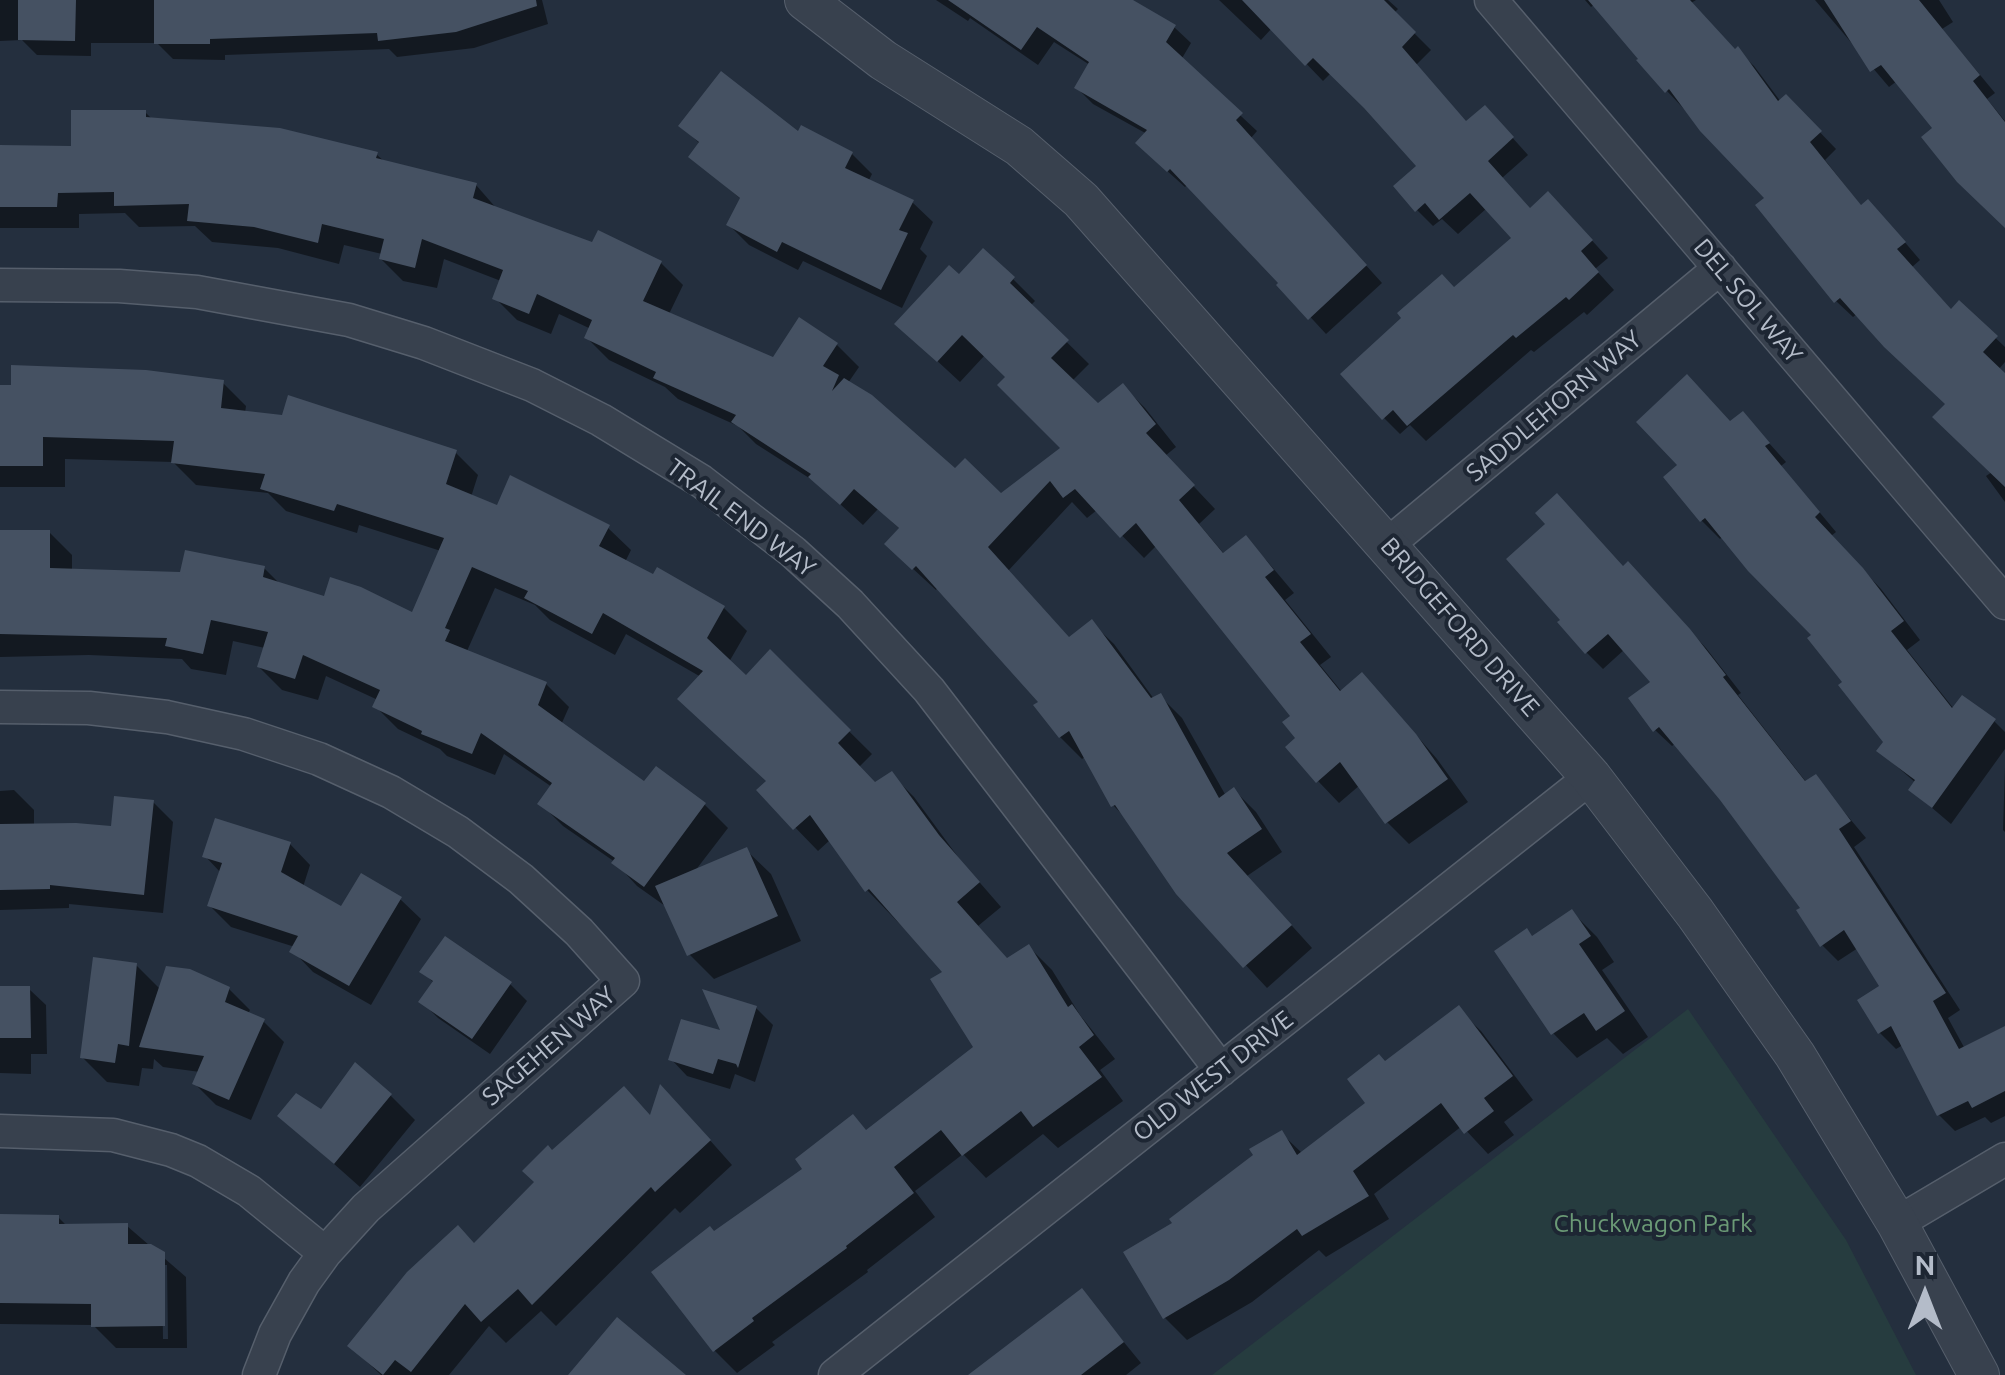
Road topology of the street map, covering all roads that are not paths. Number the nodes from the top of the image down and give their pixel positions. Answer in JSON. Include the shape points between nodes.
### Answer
{"nodes":[{"id":1,"x":805,"y":0,"type":"edge"},
{"id":2,"x":1490,"y":0,"type":"edge"},
{"id":3,"x":1720,"y":268,"type":"junction"},
{"id":4,"x":0,"y":285,"type":"edge"},
{"id":5,"x":1388,"y":544,"type":"junction"},
{"id":6,"x":2005,"y":603,"type":"edge"},
{"id":7,"x":0,"y":708,"type":"edge"},
{"id":8,"x":1591,"y":777,"type":"junction"},
{"id":9,"x":1221,"y":1070,"type":"junction"},
{"id":10,"x":0,"y":1131,"type":"edge"},
{"id":11,"x":2005,"y":1159,"type":"edge"},
{"id":12,"x":1898,"y":1223,"type":"junction"},
{"id":13,"x":325,"y":1253,"type":"junction"},
{"id":14,"x":259,"y":1375,"type":"edge"},
{"id":15,"x":836,"y":1375,"type":"edge"},
{"id":16,"x":1979,"y":1375,"type":"edge"}],
"edges":[{"from":1,"to":5,"type":"street","name":"BRIDGEFORD DRIVE","via":[[883,60],[1019,146],[1081,200]]},
{"from":2,"to":3,"type":"street","name":"DEL SOL WAY"},
{"from":3,"to":5,"type":"street","name":"SADDLEHORN WAY"},
{"from":3,"to":6,"type":"street","name":"DEL SOL WAY"},
{"from":4,"to":9,"type":"street","name":"TRAIL END WAY","via":[[197,292],[349,320],[532,385],[701,481],[808,565],[929,690]]},
{"from":5,"to":8,"type":"street","name":"BRIDGEFORD DRIVE"},
{"from":7,"to":13,"type":"street","name":"SAGEHEN WAY","via":[[168,717],[319,760],[458,832],[522,879],[623,981],[366,1208]]},
{"from":8,"to":9,"type":"street","name":"OLD WEST DRIVE"},
{"from":8,"to":12,"type":"street","name":"BRIDGEFORD DRIVE","via":[[1795,1055]]},
{"from":9,"to":15,"type":"street","name":"OLD WEST DRIVE"},
{"from":10,"to":13,"type":"street","via":[[113,1135],[171,1150],[249,1191]]},
{"from":11,"to":12,"type":"street"},
{"from":12,"to":16,"type":"street","name":"BRIDGEFORD DRIVE"},
{"from":13,"to":14,"type":"street","name":"SAGEHEN WAY","via":[[275,1334]]}]}
